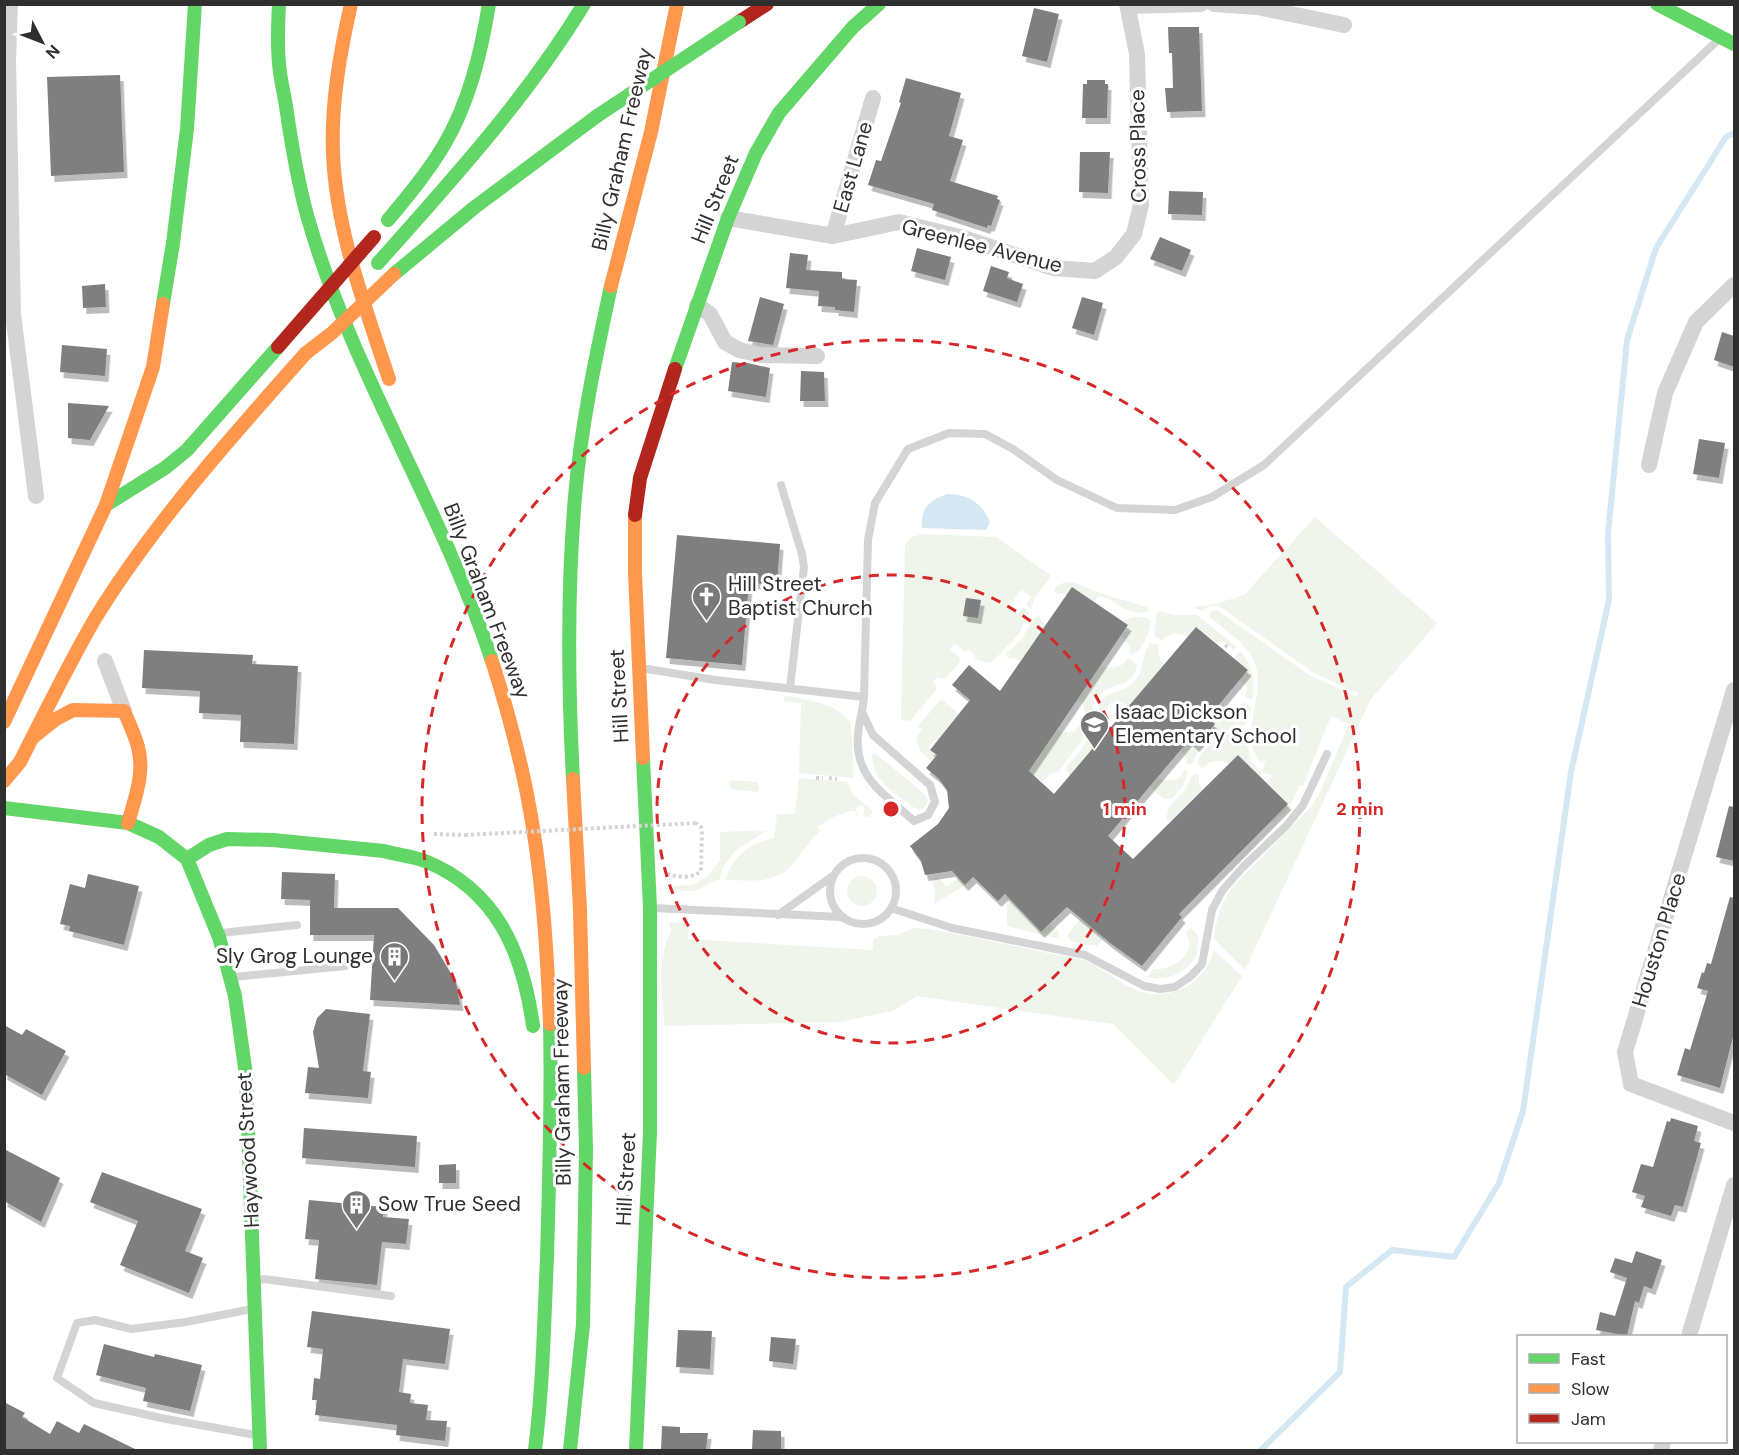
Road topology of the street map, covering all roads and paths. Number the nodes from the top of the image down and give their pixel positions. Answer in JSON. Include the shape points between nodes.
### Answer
{"nodes":[{"id":1,"x":10,"y":4,"type":"edge"},
{"id":2,"x":195,"y":4,"type":"edge"},
{"id":3,"x":279,"y":4,"type":"edge"},
{"id":4,"x":351,"y":4,"type":"edge"},
{"id":5,"x":489,"y":4,"type":"edge"},
{"id":6,"x":584,"y":4,"type":"edge"},
{"id":7,"x":677,"y":4,"type":"edge"},
{"id":8,"x":767,"y":4,"type":"edge"},
{"id":9,"x":879,"y":4,"type":"edge"},
{"id":10,"x":1201,"y":4,"type":"edge"},
{"id":11,"x":1214,"y":4,"type":"edge"},
{"id":12,"x":1657,"y":4,"type":"edge"},
{"id":13,"x":1128,"y":5,"type":"edge"},
{"id":14,"x":1344,"y":25,"type":"dead end"},
{"id":15,"x":1720,"y":38,"type":"junction"},
{"id":16,"x":1734,"y":44,"type":"edge"},
{"id":17,"x":685,"y":45,"type":"dead end"},
{"id":18,"x":873,"y":98,"type":"dead end"},
{"id":19,"x":651,"y":132,"type":"junction"},
{"id":20,"x":728,"y":218,"type":"junction"},
{"id":21,"x":833,"y":236,"type":"junction"},
{"id":22,"x":1095,"y":271,"type":"joint"},
{"id":23,"x":1734,"y":285,"type":"edge"},
{"id":24,"x":697,"y":305,"type":"junction"},
{"id":25,"x":9,"y":314,"type":"edge"},
{"id":26,"x":306,"y":353,"type":"junction"},
{"id":27,"x":818,"y":356,"type":"dead end"},
{"id":28,"x":394,"y":393,"type":"dead end"},
{"id":29,"x":1649,"y":465,"type":"dead end"},
{"id":30,"x":428,"y":472,"type":"dead end"},
{"id":31,"x":782,"y":485,"type":"dead end"},
{"id":32,"x":36,"y":496,"type":"dead end"},
{"id":33,"x":106,"y":505,"type":"junction"},
{"id":34,"x":429,"y":507,"type":"junction"},
{"id":35,"x":105,"y":662,"type":"dead end"},
{"id":36,"x":639,"y":667,"type":"junction"},
{"id":37,"x":790,"y":688,"type":"junction"},
{"id":38,"x":1734,"y":690,"type":"edge"},
{"id":39,"x":864,"y":697,"type":"junction"},
{"id":40,"x":124,"y":711,"type":"junction"},
{"id":41,"x":863,"y":714,"type":"junction"},
{"id":42,"x":4,"y":722,"type":"edge"},
{"id":43,"x":32,"y":738,"type":"junction"},
{"id":44,"x":1327,"y":754,"type":"dead end"},
{"id":45,"x":816,"y":778,"type":"dead end"},
{"id":46,"x":837,"y":779,"type":"dead end"},
{"id":47,"x":4,"y":781,"type":"edge"},
{"id":48,"x":4,"y":808,"type":"edge"},
{"id":49,"x":128,"y":824,"type":"junction"},
{"id":50,"x":434,"y":834,"type":"dead end"},
{"id":51,"x":187,"y":860,"type":"junction"},
{"id":52,"x":661,"y":872,"type":"dead end"},
{"id":53,"x":834,"y":875,"type":"junction"},
{"id":54,"x":650,"y":908,"type":"junction"},
{"id":55,"x":891,"y":908,"type":"junction"},
{"id":56,"x":778,"y":915,"type":"junction"},
{"id":57,"x":841,"y":916,"type":"junction"},
{"id":58,"x":297,"y":925,"type":"dead end"},
{"id":59,"x":218,"y":933,"type":"junction"},
{"id":60,"x":346,"y":966,"type":"dead end"},
{"id":61,"x":230,"y":978,"type":"junction"},
{"id":62,"x":534,"y":1036,"type":"dead end"},
{"id":63,"x":537,"y":1068,"type":"dead end"},
{"id":64,"x":1734,"y":1123,"type":"edge"},
{"id":65,"x":549,"y":1149,"type":"junction"},
{"id":66,"x":586,"y":1150,"type":"junction"},
{"id":67,"x":1734,"y":1185,"type":"edge"},
{"id":68,"x":597,"y":1248,"type":"dead end"},
{"id":69,"x":254,"y":1281,"type":"junction"},
{"id":70,"x":390,"y":1296,"type":"dead end"},
{"id":71,"x":597,"y":1304,"type":"dead end"},
{"id":72,"x":255,"y":1308,"type":"junction"},
{"id":73,"x":1689,"y":1335,"type":"edge"},
{"id":74,"x":593,"y":1359,"type":"dead end"},
{"id":75,"x":259,"y":1436,"type":"junction"},
{"id":76,"x":260,"y":1450,"type":"edge"},
{"id":77,"x":536,"y":1450,"type":"edge"},
{"id":78,"x":570,"y":1450,"type":"edge"},
{"id":79,"x":636,"y":1450,"type":"edge"}],
"edges":[{"from":1,"to":25,"type":"street"},
{"from":2,"to":33,"type":"main road","via":[[187,129],[153,367]]},
{"from":3,"to":34,"type":"main road","name":"Billy Graham Freeway","via":[[278,55],[296,171],[308,218],[364,368]]},
{"from":4,"to":28,"type":"main road","via":[[340,51],[333,155],[341,214],[355,271]]},
{"from":5,"to":33,"type":"main road","bridge":true,"via":[[472,81],[458,118],[412,192],[187,450]]},
{"from":6,"to":26,"type":"main road","via":[[529,86],[319,332]]},
{"from":7,"to":19,"type":"main road","name":"Billy Graham Freeway"},
{"from":8,"to":26,"type":"main road","bridge":true,"via":[[597,116],[475,207]]},
{"from":9,"to":20,"type":"main road","name":"Hill Street","via":[[779,113],[756,153]]},
{"from":10,"to":13,"type":"street"},
{"from":11,"to":14,"type":"street","via":[[1257,7]]},
{"from":12,"to":15,"type":"main road"},
{"from":13,"to":22,"type":"street","name":"Cross Place","via":[[1137,54],[1141,205],[1134,234],[1116,257]]},
{"from":15,"to":16,"type":"main road"},
{"from":15,"to":39,"type":"lane","via":[[1264,465],[1212,497],[1174,510],[1117,508],[1057,480],[985,434],[949,433],[908,449],[875,503],[870,531]]},
{"from":17,"to":19,"type":"main road","via":[[670,102]]},
{"from":18,"to":21,"type":"street","name":"East Lane"},
{"from":19,"to":66,"type":"main road","name":"Billy Graham Freeway","via":[[611,285],[588,394],[575,497],[570,715]]},
{"from":20,"to":21,"type":"street","name":"Greenlee Avenue"},
{"from":20,"to":24,"type":"main road","name":"Hill Street"},
{"from":21,"to":22,"type":"street","name":"Greenlee Avenue","via":[[899,222],[964,238],[1053,268]]},
{"from":23,"to":29,"type":"street","via":[[1696,322],[1665,393]]},
{"from":24,"to":27,"type":"street","via":[[710,314],[725,342],[739,350],[761,355]]},
{"from":24,"to":36,"type":"main road","name":"Hill Street","via":[[640,478],[635,515]]},
{"from":25,"to":32,"type":"street"},
{"from":26,"to":43,"type":"main road","via":[[217,453],[137,557],[97,616]]},
{"from":30,"to":34,"type":"main road","via":[[432,482]]},
{"from":31,"to":37,"type":"lane","via":[[804,567]]},
{"from":33,"to":42,"type":"main road"},
{"from":34,"to":65,"type":"main road","name":"Billy Graham Freeway","via":[[484,640],[508,712],[530,809],[548,961]]},
{"from":35,"to":40,"type":"street"},
{"from":36,"to":37,"type":"lane"},
{"from":36,"to":54,"type":"main road","name":"Hill Street"},
{"from":37,"to":39,"type":"lane"},
{"from":38,"to":64,"type":"street","name":"Houston Place","via":[[1625,1052],[1631,1084]]},
{"from":39,"to":41,"type":"lane"},
{"from":40,"to":43,"type":"main road","via":[[73,710]]},
{"from":40,"to":49,"type":"main road","via":[[141,762]]},
{"from":41,"to":41,"type":"lane","via":[[858,758],[866,778],[914,821],[928,815],[935,802],[930,784],[873,735]]},
{"from":43,"to":47,"type":"main road","via":[[20,762]]},
{"from":44,"to":55,"type":"lane","via":[[1303,805],[1222,891],[1212,910],[1202,964],[1175,987],[1144,986],[1085,956],[952,928]]},
{"from":45,"to":46,"type":"path"},
{"from":48,"to":49,"type":"main road"},
{"from":49,"to":51,"type":"main road","via":[[162,839]]},
{"from":50,"to":52,"type":"path","bridge":true,"via":[[696,823],[702,833],[701,872],[684,877]]},
{"from":51,"to":59,"type":"main road","name":"Haywood Street"},
{"from":51,"to":62,"type":"main road","via":[[209,845],[227,839],[273,840],[384,851],[447,872],[464,881],[501,922],[523,970]]},
{"from":53,"to":55,"type":"lane","via":[[841,866],[860,858],[880,862],[896,887]]},
{"from":53,"to":56,"type":"lane"},
{"from":53,"to":57,"type":"lane","via":[[830,897]]},
{"from":54,"to":56,"type":"lane"},
{"from":54,"to":79,"type":"main road","name":"Hill Street","via":[[650,1132]]},
{"from":55,"to":57,"type":"lane","via":[[874,923],[851,922]]},
{"from":56,"to":57,"type":"lane"},
{"from":58,"to":59,"type":"lane"},
{"from":59,"to":61,"type":"main road","name":"Haywood Street"},
{"from":60,"to":61,"type":"lane"},
{"from":61,"to":69,"type":"main road","name":"Haywood Street","via":[[246,1075]]},
{"from":63,"to":65,"type":"main road"},
{"from":65,"to":77,"type":"main road","name":"Billy Graham Freeway","via":[[542,1392]]},
{"from":66,"to":68,"type":"main road"},
{"from":66,"to":78,"type":"main road","name":"Billy Graham Freeway","via":[[583,1325]]},
{"from":67,"to":73,"type":"street"},
{"from":69,"to":70,"type":"lane","via":[[264,1279]]},
{"from":69,"to":72,"type":"main road","name":"Haywood Street"},
{"from":71,"to":74,"type":"main road"},
{"from":72,"to":75,"type":"main road","name":"Haywood Street"},
{"from":72,"to":75,"type":"lane","via":[[155,1327],[131,1329],[95,1320],[77,1323],[57,1378],[94,1403]]},
{"from":75,"to":76,"type":"main road","name":"Haywood Street"}]}
